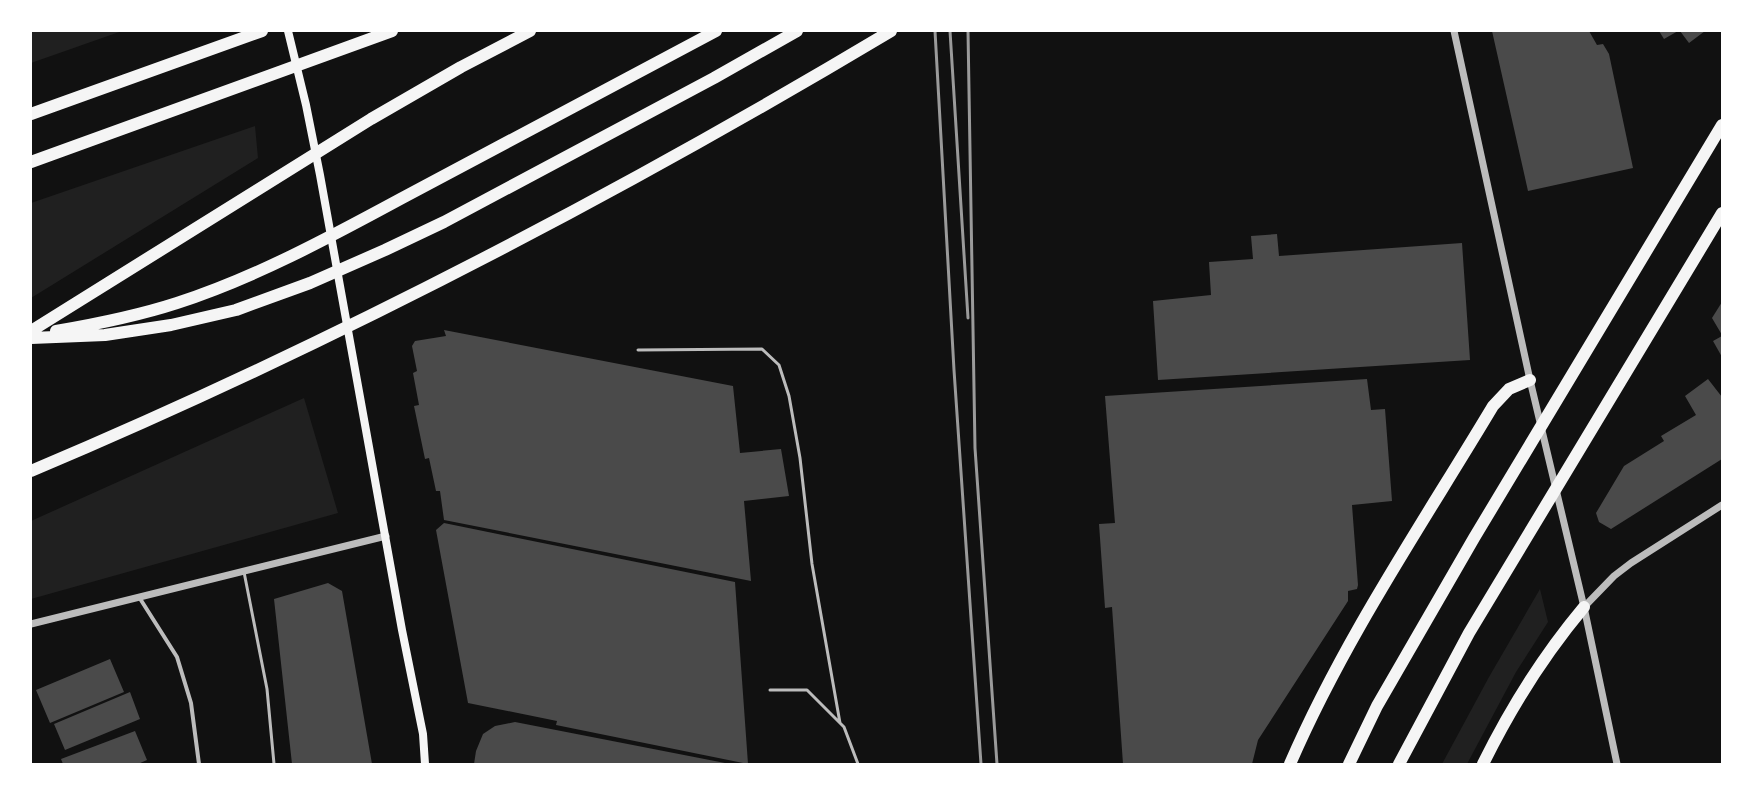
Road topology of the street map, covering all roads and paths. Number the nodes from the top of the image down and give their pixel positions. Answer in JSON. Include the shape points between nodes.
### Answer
{"nodes":[{"id":1,"x":262,"y":31,"type":"edge"},
{"id":2,"x":288,"y":31,"type":"edge"},
{"id":3,"x":392,"y":31,"type":"edge"},
{"id":4,"x":530,"y":31,"type":"edge"},
{"id":5,"x":716,"y":31,"type":"edge"},
{"id":6,"x":796,"y":31,"type":"edge"},
{"id":7,"x":891,"y":31,"type":"edge"},
{"id":8,"x":1454,"y":31,"type":"edge"},
{"id":9,"x":31,"y":114,"type":"edge"},
{"id":10,"x":1722,"y":126,"type":"edge"},
{"id":11,"x":31,"y":162,"type":"edge"},
{"id":12,"x":1722,"y":213,"type":"edge"},
{"id":13,"x":31,"y":331,"type":"edge"},
{"id":14,"x":31,"y":334,"type":"edge"},
{"id":15,"x":31,"y":338,"type":"edge"},
{"id":16,"x":638,"y":350,"type":"dead end"},
{"id":17,"x":1530,"y":380,"type":"junction"},
{"id":18,"x":31,"y":471,"type":"edge"},
{"id":19,"x":1722,"y":505,"type":"edge"},
{"id":20,"x":386,"y":536,"type":"junction"},
{"id":21,"x":244,"y":570,"type":"junction"},
{"id":22,"x":138,"y":597,"type":"junction"},
{"id":23,"x":1584,"y":607,"type":"junction"},
{"id":24,"x":31,"y":624,"type":"edge"},
{"id":25,"x":770,"y":690,"type":"dead end"},
{"id":26,"x":840,"y":722,"type":"junction"},
{"id":27,"x":199,"y":764,"type":"edge"},
{"id":28,"x":274,"y":764,"type":"edge"},
{"id":29,"x":424,"y":764,"type":"edge"},
{"id":30,"x":858,"y":764,"type":"edge"},
{"id":31,"x":1290,"y":764,"type":"edge"},
{"id":32,"x":1349,"y":764,"type":"edge"},
{"id":33,"x":1399,"y":764,"type":"edge"},
{"id":34,"x":1483,"y":764,"type":"edge"},
{"id":35,"x":1617,"y":764,"type":"edge"}],
"edges":[{"from":1,"to":9,"type":"highway"},
{"from":2,"to":20,"type":"main road","via":[[306,105]]},
{"from":3,"to":11,"type":"highway"},
{"from":4,"to":13,"type":"highway","via":[[390,108]]},
{"from":5,"to":14,"type":"highway","via":[[316,243],[231,282],[151,311],[93,325]]},
{"from":6,"to":15,"type":"highway","via":[[714,78],[415,236],[310,283],[236,310],[171,325],[118,333]]},
{"from":7,"to":18,"type":"highway","via":[[668,159],[425,288],[275,362]]},
{"from":8,"to":17,"type":"street"},
{"from":10,"to":32,"type":"highway","via":[[1500,495],[1377,706]]},
{"from":12,"to":33,"type":"highway","via":[[1509,568],[1444,679]]},
{"from":16,"to":26,"type":"lane","via":[[762,349],[779,365],[789,396],[799,450],[812,564]]},
{"from":17,"to":23,"type":"street"},
{"from":17,"to":31,"type":"highway","via":[[1509,389],[1493,406],[1358,629],[1312,715]]},
{"from":19,"to":23,"type":"street","via":[[1631,563],[1614,576]]},
{"from":20,"to":21,"type":"street"},
{"from":20,"to":29,"type":"main road","via":[[423,734]]},
{"from":21,"to":22,"type":"street"},
{"from":21,"to":28,"type":"lane","via":[[267,690]]},
{"from":22,"to":24,"type":"street"},
{"from":22,"to":27,"type":"street","via":[[177,657],[191,703]]},
{"from":23,"to":34,"type":"highway","via":[[1531,676]]},
{"from":23,"to":35,"type":"street"},
{"from":25,"to":26,"type":"lane","via":[[807,690]]},
{"from":26,"to":30,"type":"lane","via":[[844,726]]}]}
